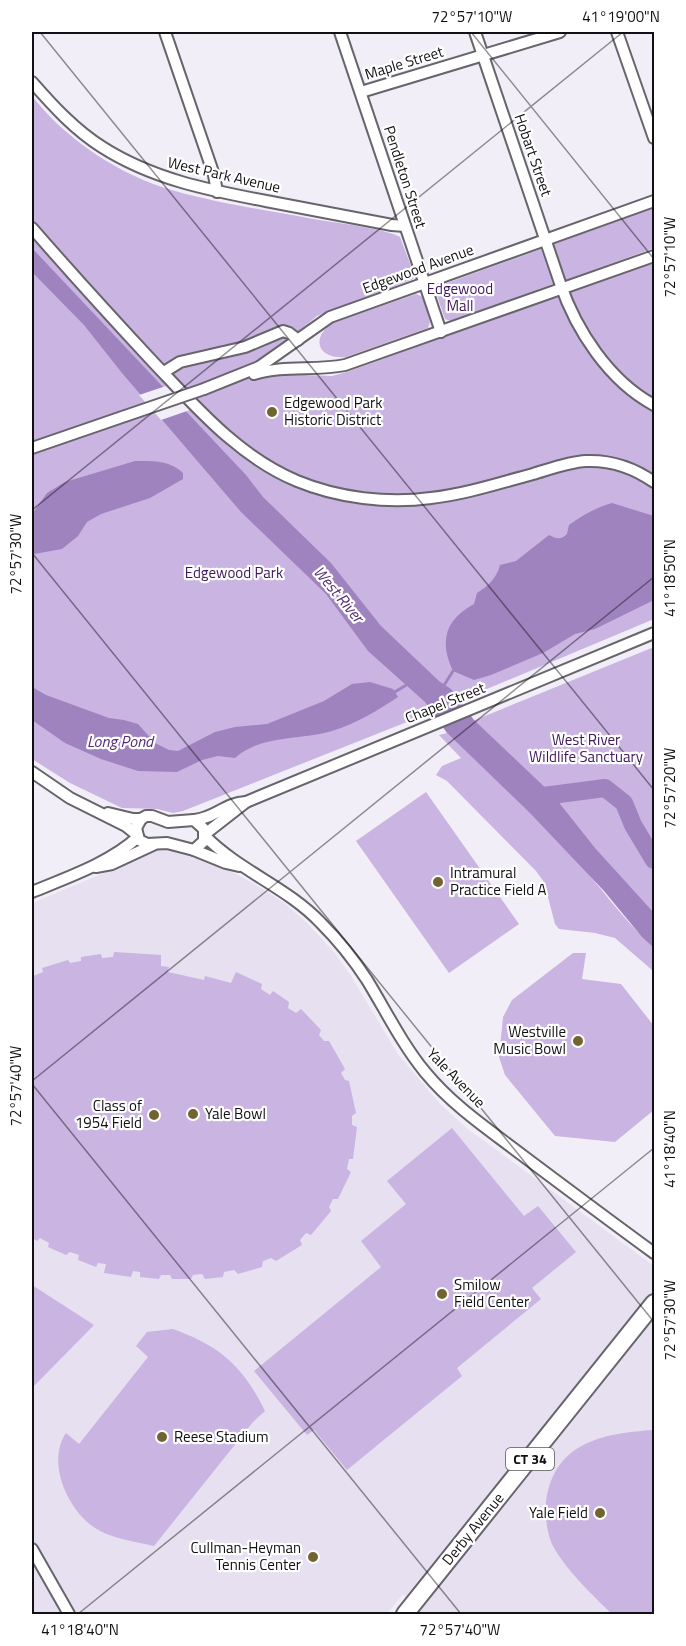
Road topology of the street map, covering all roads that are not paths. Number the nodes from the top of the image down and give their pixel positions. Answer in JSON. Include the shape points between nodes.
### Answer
{"nodes":[{"id":1,"x":165,"y":32,"type":"edge"},
{"id":2,"x":340,"y":32,"type":"edge"},
{"id":3,"x":475,"y":32,"type":"edge"},
{"id":4,"x":560,"y":32,"type":"edge"},
{"id":5,"x":617,"y":32,"type":"edge"},
{"id":6,"x":483,"y":55,"type":"junction"},
{"id":7,"x":32,"y":82,"type":"edge"},
{"id":8,"x":361,"y":92,"type":"junction"},
{"id":9,"x":654,"y":138,"type":"edge"},
{"id":10,"x":217,"y":192,"type":"junction"},
{"id":11,"x":654,"y":201,"type":"edge"},
{"id":12,"x":405,"y":226,"type":"junction"},
{"id":13,"x":32,"y":228,"type":"edge"},
{"id":14,"x":545,"y":240,"type":"junction"},
{"id":15,"x":654,"y":256,"type":"edge"},
{"id":16,"x":424,"y":283,"type":"junction"},
{"id":17,"x":561,"y":289,"type":"junction"},
{"id":18,"x":441,"y":332,"type":"junction"},
{"id":19,"x":298,"y":340,"type":"junction"},
{"id":20,"x":164,"y":372,"type":"junction"},
{"id":21,"x":204,"y":389,"type":"junction"},
{"id":22,"x":654,"y":405,"type":"edge"},
{"id":23,"x":32,"y":448,"type":"edge"},
{"id":24,"x":654,"y":482,"type":"edge"},
{"id":25,"x":654,"y":633,"type":"edge"},
{"id":26,"x":32,"y":772,"type":"edge"},
{"id":27,"x":246,"y":802,"type":"junction"},
{"id":28,"x":90,"y":808,"type":"junction"},
{"id":29,"x":141,"y":819,"type":"junction"},
{"id":30,"x":194,"y":820,"type":"junction"},
{"id":31,"x":205,"y":835,"type":"junction"},
{"id":32,"x":137,"y":836,"type":"junction"},
{"id":33,"x":153,"y":845,"type":"junction"},
{"id":34,"x":195,"y":850,"type":"junction"},
{"id":35,"x":245,"y":868,"type":"junction"},
{"id":36,"x":84,"y":870,"type":"junction"},
{"id":37,"x":32,"y":892,"type":"edge"},
{"id":38,"x":654,"y":1253,"type":"edge"},
{"id":39,"x":654,"y":1304,"type":"edge"},
{"id":40,"x":32,"y":1549,"type":"edge"},
{"id":41,"x":69,"y":1614,"type":"edge"},
{"id":42,"x":405,"y":1614,"type":"edge"}],
"edges":[{"from":1,"to":10,"type":"street"},
{"from":2,"to":8,"type":"street","name":"Pendleton Street"},
{"from":3,"to":6,"type":"street","name":"Hobart Street"},
{"from":4,"to":6,"type":"street","name":"Maple Street"},
{"from":5,"to":9,"type":"street"},
{"from":6,"to":8,"type":"street","name":"Maple Street"},
{"from":6,"to":14,"type":"street","name":"Hobart Street"},
{"from":7,"to":10,"type":"street","name":"West Park Avenue","via":[[76,129],[108,151],[167,179]]},
{"from":8,"to":12,"type":"street","name":"Pendleton Street"},
{"from":10,"to":12,"type":"street","name":"West Park Avenue"},
{"from":11,"to":14,"type":"street","name":"Edgewood Avenue"},
{"from":12,"to":16,"type":"street","name":"Pendleton Street"},
{"from":13,"to":20,"type":"street"},
{"from":14,"to":16,"type":"street","name":"Edgewood Avenue"},
{"from":14,"to":17,"type":"street","name":"Hobart Street"},
{"from":15,"to":17,"type":"street","name":"Edgewood Avenue"},
{"from":16,"to":18,"type":"street","name":"Pendleton Street"},
{"from":16,"to":19,"type":"street","name":"Edgewood Avenue","via":[[330,317]]},
{"from":17,"to":18,"type":"street","name":"Edgewood Avenue"},
{"from":17,"to":22,"type":"street","name":"Hobart Street","via":[[596,352],[621,380]]},
{"from":18,"to":21,"type":"street","name":"Edgewood Avenue","via":[[345,365],[271,370]]},
{"from":19,"to":20,"type":"street","via":[[283,331],[245,347],[180,362]]},
{"from":19,"to":21,"type":"street","name":"Edgewood Avenue","via":[[259,368]]},
{"from":20,"to":24,"type":"street","via":[[213,424],[255,457],[297,481],[341,494],[404,500],[433,498],[584,461],[625,467]]},
{"from":21,"to":23,"type":"street","name":"Edgewood Avenue","bridge":true},
{"from":25,"to":27,"type":"street","name":"Chapel Street"},
{"from":26,"to":28,"type":"street"},
{"from":27,"to":30,"type":"street","name":"Chapel Street","via":[[233,802],[204,819]]},
{"from":27,"to":31,"type":"street","name":"Chapel Street"},
{"from":28,"to":29,"type":"street"},
{"from":28,"to":32,"type":"street"},
{"from":29,"to":30,"type":"street","via":[[152,816],[168,822]]},
{"from":29,"to":32,"type":"street"},
{"from":30,"to":31,"type":"street","name":"Yale Avenue","via":[[202,825]]},
{"from":31,"to":34,"type":"street","name":"Chapel Street"},
{"from":31,"to":35,"type":"street","name":"Yale Avenue"},
{"from":32,"to":33,"type":"street"},
{"from":32,"to":36,"type":"street"},
{"from":33,"to":34,"type":"street","name":"Yale Avenue","via":[[167,843]]},
{"from":33,"to":36,"type":"street","via":[[112,864]]},
{"from":34,"to":35,"type":"street","name":"Yale Avenue"},
{"from":35,"to":38,"type":"street","name":"Yale Avenue","via":[[306,908],[335,938],[367,980],[406,1046],[454,1103]]},
{"from":36,"to":37,"type":"street"},
{"from":39,"to":42,"type":"highway","name":"Derby Avenue","number":"CT 34"},
{"from":40,"to":41,"type":"street"}]}
